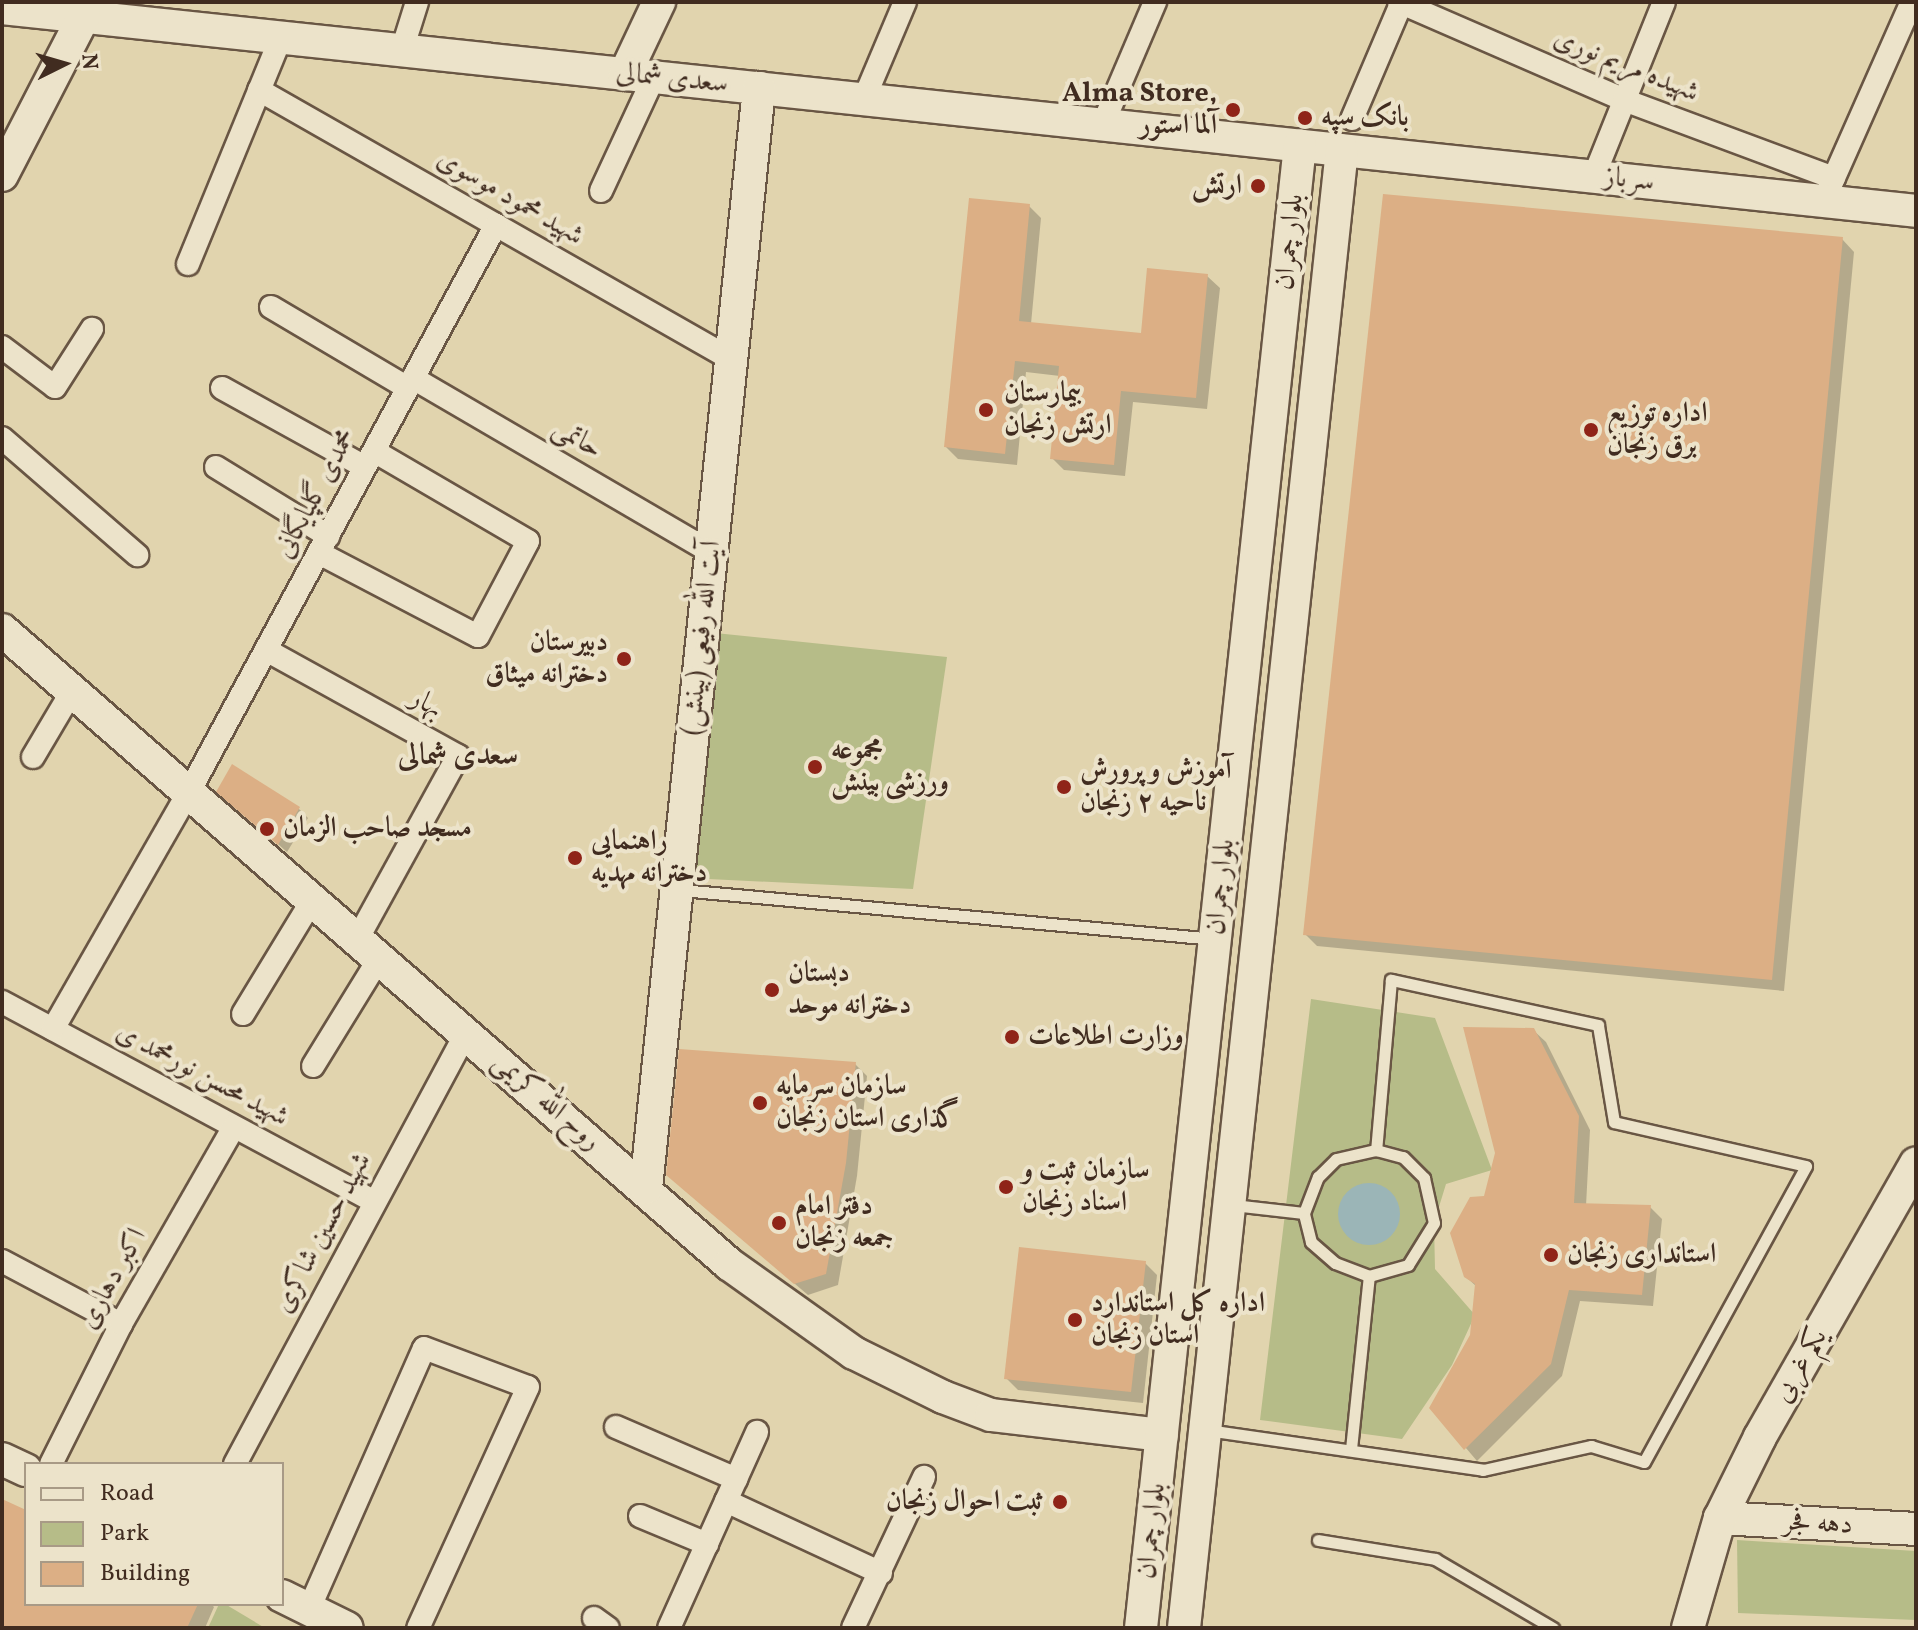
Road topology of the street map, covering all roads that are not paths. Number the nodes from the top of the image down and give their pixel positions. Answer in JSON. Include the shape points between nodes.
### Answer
{"nodes":[{"id":1,"x":417,"y":2,"type":"edge"},
{"id":2,"x":659,"y":2,"type":"edge"},
{"id":3,"x":905,"y":2,"type":"edge"},
{"id":4,"x":1155,"y":2,"type":"edge"},
{"id":5,"x":1401,"y":2,"type":"edge"},
{"id":6,"x":1664,"y":2,"type":"edge"},
{"id":7,"x":1912,"y":2,"type":"edge"},
{"id":8,"x":2,"y":8,"type":"edge"},
{"id":9,"x":91,"y":9,"type":"edge"},
{"id":10,"x":281,"y":37,"type":"junction"},
{"id":11,"x":402,"y":50,"type":"junction"},
{"id":12,"x":640,"y":75,"type":"junction"},
{"id":13,"x":759,"y":88,"type":"junction"},
{"id":14,"x":259,"y":90,"type":"junction"},
{"id":15,"x":864,"y":99,"type":"junction"},
{"id":16,"x":1624,"y":100,"type":"junction"},
{"id":17,"x":1352,"y":119,"type":"dead end"},
{"id":18,"x":1103,"y":124,"type":"junction"},
{"id":19,"x":1300,"y":145,"type":"junction"},
{"id":20,"x":1342,"y":150,"type":"junction"},
{"id":21,"x":2,"y":175,"type":"edge"},
{"id":22,"x":1594,"y":176,"type":"junction"},
{"id":23,"x":1829,"y":189,"type":"junction"},
{"id":24,"x":601,"y":191,"type":"dead end"},
{"id":25,"x":1916,"y":211,"type":"edge"},
{"id":26,"x":496,"y":225,"type":"junction"},
{"id":27,"x":1292,"y":226,"type":"junction"},
{"id":28,"x":1332,"y":240,"type":"junction"},
{"id":29,"x":188,"y":264,"type":"dead end"},
{"id":30,"x":271,"y":307,"type":"dead end"},
{"id":31,"x":92,"y":329,"type":"dead end"},
{"id":32,"x":2,"y":347,"type":"edge"},
{"id":33,"x":731,"y":359,"type":"junction"},
{"id":34,"x":411,"y":383,"type":"junction"},
{"id":35,"x":222,"y":388,"type":"dead end"},
{"id":36,"x":2,"y":438,"type":"edge"},
{"id":37,"x":369,"y":459,"type":"junction"},
{"id":38,"x":216,"y":467,"type":"dead end"},
{"id":39,"x":324,"y":544,"type":"junction"},
{"id":40,"x":711,"y":552,"type":"junction"},
{"id":41,"x":137,"y":555,"type":"dead end"},
{"id":42,"x":2,"y":630,"type":"edge"},
{"id":43,"x":266,"y":650,"type":"junction"},
{"id":44,"x":72,"y":691,"type":"junction"},
{"id":45,"x":33,"y":757,"type":"dead end"},
{"id":46,"x":189,"y":792,"type":"junction"},
{"id":47,"x":676,"y":890,"type":"junction"},
{"id":48,"x":313,"y":899,"type":"junction"},
{"id":49,"x":1215,"y":939,"type":"junction"},
{"id":50,"x":1257,"y":943,"type":"junction"},
{"id":51,"x":369,"y":948,"type":"junction"},
{"id":52,"x":2,"y":1002,"type":"edge"},
{"id":53,"x":243,"y":1014,"type":"dead end"},
{"id":54,"x":53,"y":1029,"type":"junction"},
{"id":55,"x":467,"y":1032,"type":"junction"},
{"id":56,"x":313,"y":1066,"type":"dead end"},
{"id":57,"x":234,"y":1127,"type":"junction"},
{"id":58,"x":1376,"y":1150,"type":"junction"},
{"id":59,"x":1916,"y":1163,"type":"edge"},
{"id":60,"x":646,"y":1188,"type":"junction"},
{"id":61,"x":373,"y":1201,"type":"junction"},
{"id":62,"x":1229,"y":1205,"type":"junction"},
{"id":63,"x":1304,"y":1213,"type":"junction"},
{"id":64,"x":2,"y":1261,"type":"edge"},
{"id":65,"x":1369,"y":1276,"type":"junction"},
{"id":66,"x":121,"y":1324,"type":"junction"},
{"id":67,"x":616,"y":1427,"type":"dead end"},
{"id":68,"x":1205,"y":1430,"type":"junction"},
{"id":69,"x":757,"y":1432,"type":"dead end"},
{"id":70,"x":1162,"y":1435,"type":"junction"},
{"id":71,"x":1351,"y":1449,"type":"junction"},
{"id":72,"x":2,"y":1459,"type":"edge"},
{"id":73,"x":52,"y":1462,"type":"edge"},
{"id":74,"x":236,"y":1462,"type":"edge"},
{"id":75,"x":24,"y":1469,"type":"edge"},
{"id":76,"x":924,"y":1477,"type":"dead end"},
{"id":77,"x":736,"y":1479,"type":"junction"},
{"id":78,"x":726,"y":1501,"type":"junction"},
{"id":79,"x":640,"y":1516,"type":"dead end"},
{"id":80,"x":1720,"y":1518,"type":"junction"},
{"id":81,"x":1916,"y":1529,"type":"edge"},
{"id":82,"x":1318,"y":1540,"type":"dead end"},
{"id":83,"x":707,"y":1544,"type":"junction"},
{"id":84,"x":881,"y":1573,"type":"junction"},
{"id":85,"x":296,"y":1603,"type":"edge"},
{"id":86,"x":347,"y":1628,"type":"edge"},
{"id":87,"x":418,"y":1628,"type":"edge"},
{"id":88,"x":669,"y":1628,"type":"edge"},
{"id":89,"x":853,"y":1628,"type":"edge"},
{"id":90,"x":1141,"y":1628,"type":"edge"},
{"id":91,"x":1184,"y":1628,"type":"edge"},
{"id":92,"x":1553,"y":1628,"type":"edge"},
{"id":93,"x":1688,"y":1628,"type":"edge"}],
"edges":[{"from":1,"to":11,"type":"street"},
{"from":2,"to":12,"type":"main road"},
{"from":3,"to":15,"type":"street"},
{"from":4,"to":18,"type":"street"},
{"from":5,"to":16,"type":"street","name":"شهیده مریم نوری"},
{"from":5,"to":17,"type":"street"},
{"from":6,"to":16,"type":"street"},
{"from":7,"to":23,"type":"street"},
{"from":8,"to":9,"type":"main road","name":"سعدی شمالی"},
{"from":9,"to":10,"type":"main road","name":"سعدی شمالی","via":[[167,25]]},
{"from":9,"to":21,"type":"main road"},
{"from":10,"to":11,"type":"main road","name":"سعدی شمالی"},
{"from":10,"to":14,"type":"street"},
{"from":11,"to":12,"type":"main road","name":"سعدی شمالی"},
{"from":12,"to":13,"type":"main road","name":"سعدی شمالی"},
{"from":12,"to":24,"type":"street"},
{"from":13,"to":15,"type":"main road","name":"سعدی شمالی"},
{"from":13,"to":33,"type":"main road","name":"آیت الله رفیعی (بینش)"},
{"from":14,"to":26,"type":"street","name":"شهید محمود موسوی"},
{"from":14,"to":29,"type":"street"},
{"from":15,"to":18,"type":"main road","name":"سعدی شمالی"},
{"from":16,"to":22,"type":"street"},
{"from":16,"to":23,"type":"street","name":"شهیده مریم نوری"},
{"from":18,"to":19,"type":"main road","name":"سعدی شمالی"},
{"from":19,"to":20,"type":"main road","name":"سعدی شمالی"},
{"from":19,"to":27,"type":"main road","name":"بلوار چمران"},
{"from":20,"to":22,"type":"main road","name":"سرباز"},
{"from":20,"to":28,"type":"main road","name":"بلوار چمران"},
{"from":22,"to":23,"type":"main road","name":"سرباز"},
{"from":23,"to":25,"type":"main road","name":"سرباز"},
{"from":26,"to":33,"type":"street","name":"شهید محمود موسوی"},
{"from":26,"to":34,"type":"street","name":"محمدی گلپایگانی"},
{"from":27,"to":28,"type":"main road","via":[[1308,218],[1317,220]]},
{"from":27,"to":49,"type":"main road","name":"بلوار چمران"},
{"from":28,"to":50,"type":"main road","name":"بلوار چمران"},
{"from":30,"to":34,"type":"street","name":"حاتمی"},
{"from":31,"to":32,"type":"street","via":[[55,387]]},
{"from":33,"to":40,"type":"main road","name":"آیت الله رفیعی (بینش)"},
{"from":34,"to":37,"type":"street","name":"محمدی گلپایگانی"},
{"from":34,"to":40,"type":"street","name":"حاتمی"},
{"from":35,"to":37,"type":"street"},
{"from":36,"to":41,"type":"street"},
{"from":37,"to":39,"type":"street","name":"محمدی گلپایگانی"},
{"from":37,"to":39,"type":"street","via":[[528,541],[478,636]]},
{"from":38,"to":39,"type":"street"},
{"from":39,"to":43,"type":"street","name":"محمدی گلپایگانی"},
{"from":40,"to":47,"type":"main road","name":"آیت الله رفیعی (بینش)"},
{"from":42,"to":44,"type":"main road","name":"روح الله کریمی"},
{"from":43,"to":46,"type":"street","name":"محمدی گلپایگانی"},
{"from":43,"to":51,"type":"street","name":"بهار","via":[[458,756]]},
{"from":44,"to":45,"type":"street"},
{"from":44,"to":46,"type":"main road","name":"روح الله کریمی"},
{"from":46,"to":48,"type":"main road","name":"روح الله کریمی"},
{"from":46,"to":54,"type":"street","name":"محمدی گلپایگانی"},
{"from":47,"to":49,"type":"lane"},
{"from":47,"to":60,"type":"main road","name":"آیت الله رفیعی (بینش)"},
{"from":48,"to":51,"type":"main road","name":"روح الله کریمی"},
{"from":48,"to":53,"type":"street"},
{"from":49,"to":50,"type":"main road"},
{"from":49,"to":70,"type":"main road","name":"بلوار چمران"},
{"from":50,"to":62,"type":"main road","name":"بلوار چمران"},
{"from":51,"to":55,"type":"main road","name":"روح الله کریمی"},
{"from":51,"to":56,"type":"street"},
{"from":52,"to":54,"type":"street","name":"شهید محسن نورمحمد ی"},
{"from":54,"to":57,"type":"street","name":"شهید محسن نورمحمد ی"},
{"from":55,"to":60,"type":"main road","name":"روح الله کریمی"},
{"from":55,"to":61,"type":"street","name":"شهید حسین شاکری"},
{"from":57,"to":61,"type":"street","name":"شهید محسن نورمحمد ی"},
{"from":57,"to":66,"type":"street","name":"اکبر دهاری"},
{"from":58,"to":63,"type":"lane","via":[[1336,1159],[1318,1177]]},
{"from":58,"to":65,"type":"lane","via":[[1403,1157],[1424,1178],[1434,1223],[1408,1265]]},
{"from":58,"to":71,"type":"lane","via":[[1391,980],[1598,1025],[1614,1122],[1806,1166],[1644,1462],[1591,1446],[1483,1470]]},
{"from":59,"to":80,"type":"main road","name":"یکم غربی","via":[[1760,1437]]},
{"from":60,"to":70,"type":"main road","name":"روح الله کریمی","via":[[729,1264],[788,1307],[854,1353],[943,1397],[991,1415]]},
{"from":61,"to":74,"type":"street","name":"شهید حسین شاکری"},
{"from":62,"to":63,"type":"lane"},
{"from":62,"to":68,"type":"main road","name":"بلوار چمران"},
{"from":63,"to":65,"type":"lane","via":[[1311,1242],[1335,1263]]},
{"from":64,"to":66,"type":"street"},
{"from":65,"to":71,"type":"lane"},
{"from":66,"to":73,"type":"street","name":"اکبر دهاری"},
{"from":67,"to":77,"type":"street"},
{"from":68,"to":71,"type":"lane"},
{"from":68,"to":91,"type":"main road","name":"بلوار چمران"},
{"from":69,"to":77,"type":"street"},
{"from":70,"to":90,"type":"main road","name":"بلوار چمران"},
{"from":72,"to":75,"type":"main road"},
{"from":76,"to":84,"type":"street"},
{"from":77,"to":78,"type":"street"},
{"from":78,"to":83,"type":"street"},
{"from":78,"to":84,"type":"street"},
{"from":79,"to":83,"type":"street"},
{"from":80,"to":81,"type":"main road","name":"دهه فجر"},
{"from":80,"to":93,"type":"main road","name":"یکم غربی"},
{"from":82,"to":92,"type":"lane","via":[[1435,1559]]},
{"from":83,"to":88,"type":"street"},
{"from":84,"to":89,"type":"street"},
{"from":85,"to":86,"type":"main road"},
{"from":85,"to":87,"type":"street","via":[[424,1348],[528,1387]]}]}
